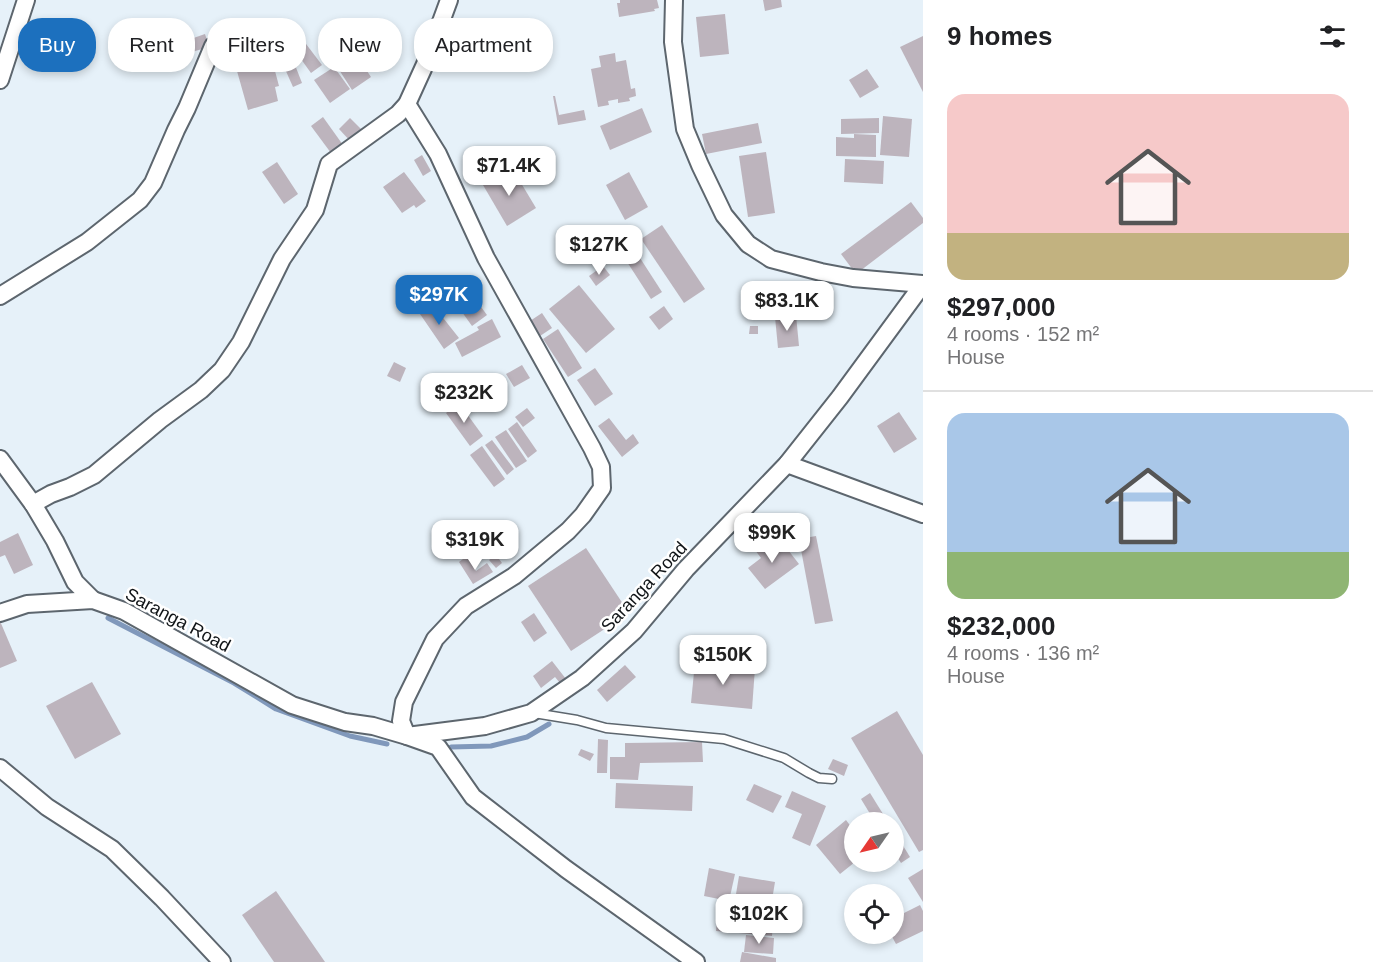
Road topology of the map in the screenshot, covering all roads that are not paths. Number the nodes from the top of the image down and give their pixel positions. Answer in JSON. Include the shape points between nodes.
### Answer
{"nodes":[{"id":1,"x":26,"y":0,"type":"edge"},
{"id":2,"x":449,"y":0,"type":"edge"},
{"id":3,"x":674,"y":0,"type":"edge"},
{"id":4,"x":207,"y":60,"type":"edge"},
{"id":5,"x":0,"y":80,"type":"edge"},
{"id":6,"x":407,"y":104,"type":"junction"},
{"id":7,"x":923,"y":284,"type":"edge"},
{"id":8,"x":0,"y":296,"type":"edge"},
{"id":9,"x":0,"y":459,"type":"edge"},
{"id":10,"x":788,"y":464,"type":"junction"},
{"id":11,"x":33,"y":504,"type":"junction"},
{"id":12,"x":923,"y":514,"type":"edge"},
{"id":13,"x":93,"y":600,"type":"junction"},
{"id":14,"x":0,"y":613,"type":"edge"},
{"id":15,"x":531,"y":713,"type":"junction"},
{"id":16,"x":407,"y":736,"type":"junction"},
{"id":17,"x":0,"y":768,"type":"edge"},
{"id":18,"x":832,"y":779,"type":"dead end"},
{"id":19,"x":222,"y":962,"type":"edge"},
{"id":20,"x":696,"y":962,"type":"edge"}],
"edges":[{"from":1,"to":5,"type":"street"},
{"from":2,"to":6,"type":"street"},
{"from":3,"to":7,"type":"street","via":[[673,42],[686,129],[724,215],[748,244],[771,259],[821,272]]},
{"from":4,"to":8,"type":"street","via":[[153,183],[140,200],[87,242]]},
{"from":6,"to":11,"type":"street","via":[[329,164],[315,210],[282,259],[242,342],[222,370],[101,470]]},
{"from":6,"to":16,"type":"street","via":[[438,154],[486,258],[592,448],[601,466],[602,488],[568,531],[514,576],[465,606],[435,639],[404,702],[401,721]]},
{"from":7,"to":10,"type":"street","name":"Saranga Road"},
{"from":9,"to":11,"type":"street"},
{"from":10,"to":12,"type":"street"},
{"from":10,"to":15,"type":"street","name":"Saranga Road","via":[[686,569],[634,631],[582,678]]},
{"from":11,"to":13,"type":"street","via":[[75,582]]},
{"from":13,"to":14,"type":"street","name":"Saranga Road","via":[[27,604]]},
{"from":13,"to":16,"type":"street","name":"Saranga Road","via":[[124,611],[292,705]]},
{"from":15,"to":16,"type":"street","name":"Saranga Road","via":[[485,726]]},
{"from":15,"to":18,"type":"lane","via":[[606,728],[724,739],[784,758],[819,778]]},
{"from":16,"to":20,"type":"street","via":[[438,747],[473,797]]},
{"from":17,"to":19,"type":"street","via":[[47,807],[112,849]]}]}
